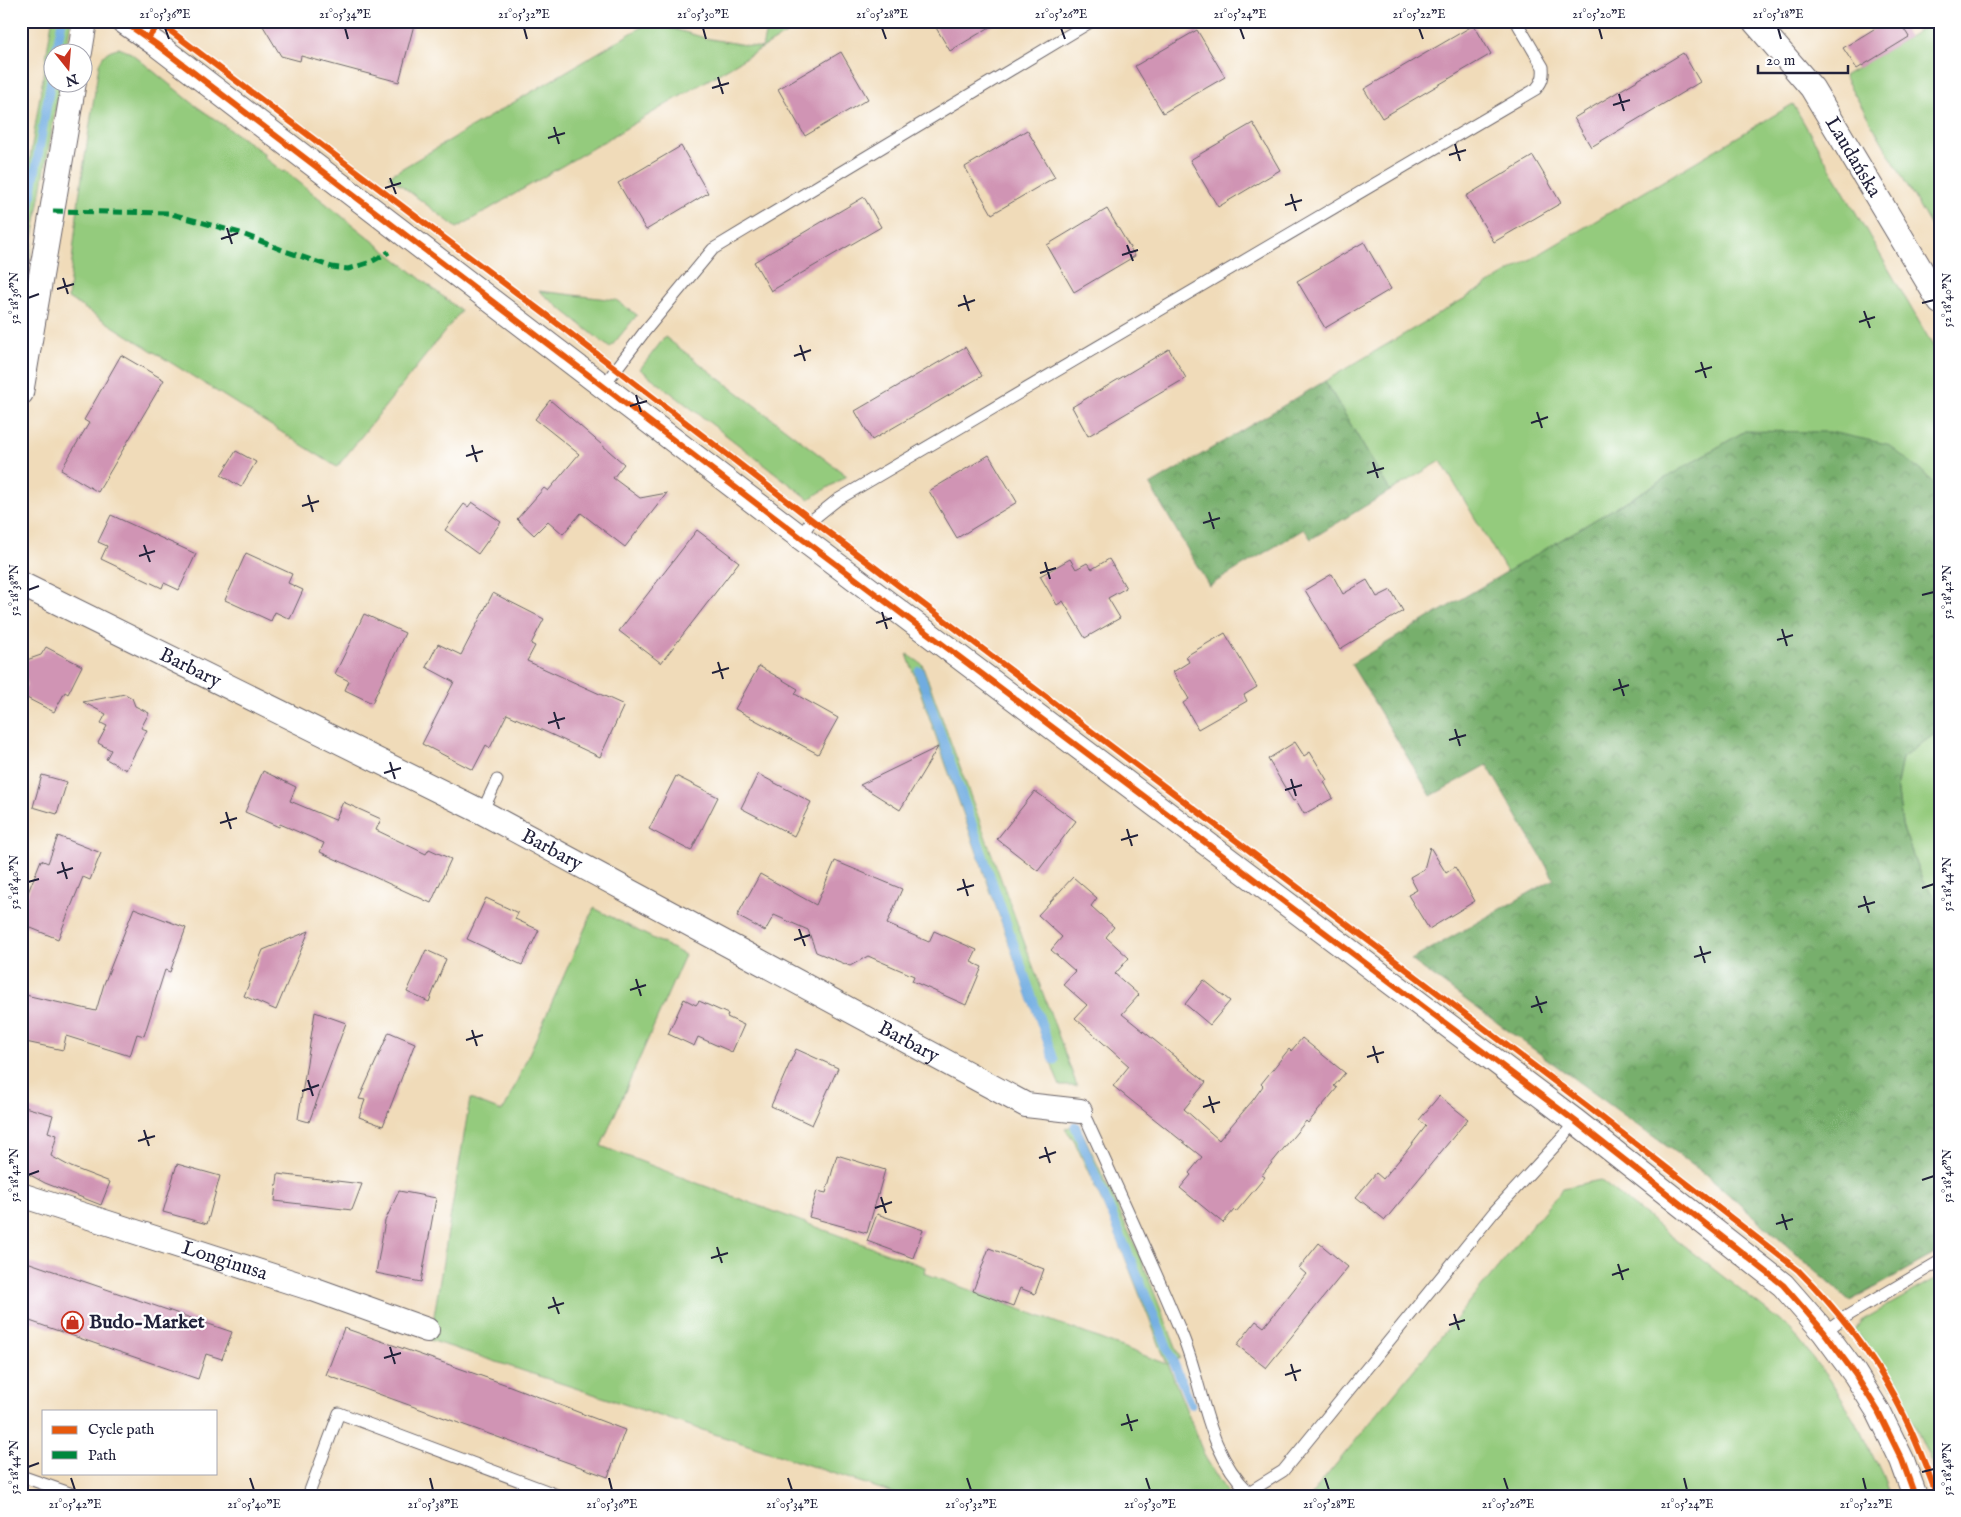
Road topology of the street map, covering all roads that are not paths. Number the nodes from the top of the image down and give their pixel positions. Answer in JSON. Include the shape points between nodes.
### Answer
{"nodes":[{"id":1,"x":85,"y":21,"type":"edge"},
{"id":2,"x":123,"y":21,"type":"edge"},
{"id":3,"x":1092,"y":21,"type":"edge"},
{"id":4,"x":1516,"y":21,"type":"edge"},
{"id":5,"x":1754,"y":21,"type":"edge"},
{"id":6,"x":82,"y":42,"type":"edge"},
{"id":7,"x":72,"y":92,"type":"edge"},
{"id":8,"x":1940,"y":302,"type":"edge"},
{"id":9,"x":604,"y":386,"type":"junction"},
{"id":10,"x":21,"y":393,"type":"edge"},
{"id":11,"x":800,"y":537,"type":"junction"},
{"id":12,"x":21,"y":584,"type":"edge"},
{"id":13,"x":497,"y":780,"type":"dead end"},
{"id":14,"x":482,"y":812,"type":"junction"},
{"id":15,"x":1080,"y":1111,"type":"joint"},
{"id":16,"x":1575,"y":1121,"type":"junction"},
{"id":17,"x":21,"y":1195,"type":"edge"},
{"id":18,"x":1940,"y":1261,"type":"edge"},
{"id":19,"x":427,"y":1330,"type":"dead end"},
{"id":20,"x":1824,"y":1332,"type":"junction"},
{"id":21,"x":21,"y":1476,"type":"edge"},
{"id":22,"x":1248,"y":1495,"type":"edge"},
{"id":23,"x":78,"y":1496,"type":"edge"},
{"id":24,"x":308,"y":1496,"type":"edge"},
{"id":25,"x":560,"y":1496,"type":"edge"},
{"id":26,"x":1915,"y":1496,"type":"edge"}],
"edges":[{"from":1,"to":6,"type":"street"},
{"from":2,"to":9,"type":"street"},
{"from":3,"to":9,"type":"lane","via":[[713,249]]},
{"from":4,"to":11,"type":"lane","via":[[1542,67],[1544,75],[1536,89],[837,500],[812,520]]},
{"from":5,"to":8,"type":"street","name":"Laudańska","via":[[1812,88]]},
{"from":7,"to":10,"type":"street"},
{"from":9,"to":11,"type":"street"},
{"from":11,"to":16,"type":"street"},
{"from":12,"to":14,"type":"street","name":"Barbary"},
{"from":13,"to":14,"type":"lane"},
{"from":14,"to":15,"type":"street","name":"Barbary","via":[[1026,1105]]},
{"from":15,"to":22,"type":"lane","via":[[1088,1120],[1184,1338],[1210,1430]]},
{"from":16,"to":20,"type":"street","via":[[1783,1285]]},
{"from":16,"to":22,"type":"lane","via":[[1489,1219],[1284,1472]]},
{"from":17,"to":19,"type":"street","name":"Longinusa","via":[[304,1286]]},
{"from":18,"to":20,"type":"lane"},
{"from":20,"to":26,"type":"street","via":[[1878,1411]]},
{"from":21,"to":23,"type":"lane"},
{"from":24,"to":25,"type":"lane","via":[[339,1413]]}]}
